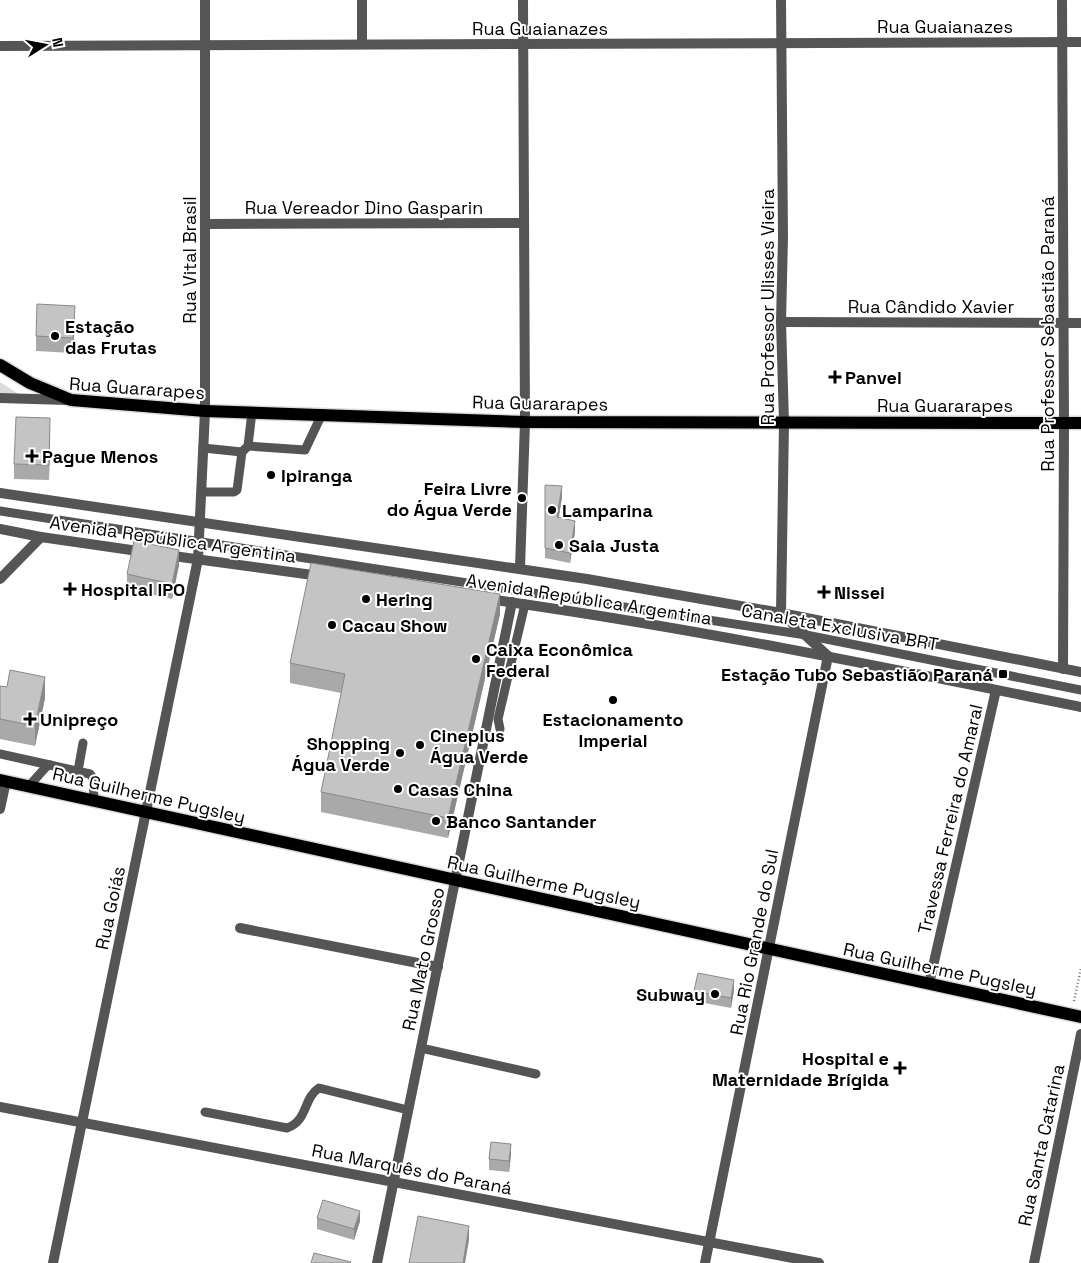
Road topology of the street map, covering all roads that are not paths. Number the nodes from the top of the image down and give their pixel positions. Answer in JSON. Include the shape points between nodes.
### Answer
{"nodes":[{"id":1,"x":205,"y":0,"type":"edge"},
{"id":2,"x":362,"y":0,"type":"edge"},
{"id":3,"x":522,"y":0,"type":"edge"},
{"id":4,"x":781,"y":0,"type":"edge"},
{"id":5,"x":1062,"y":0,"type":"edge"},
{"id":6,"x":1061,"y":42,"type":"junction"},
{"id":7,"x":1081,"y":42,"type":"edge"},
{"id":8,"x":781,"y":43,"type":"junction"},
{"id":9,"x":205,"y":44,"type":"junction"},
{"id":10,"x":362,"y":44,"type":"junction"},
{"id":11,"x":523,"y":45,"type":"junction"},
{"id":12,"x":0,"y":46,"type":"edge"},
{"id":13,"x":523,"y":223,"type":"junction"},
{"id":14,"x":205,"y":224,"type":"junction"},
{"id":15,"x":781,"y":322,"type":"junction"},
{"id":16,"x":1063,"y":322,"type":"junction"},
{"id":17,"x":1081,"y":323,"type":"edge"},
{"id":18,"x":0,"y":365,"type":"edge"},
{"id":19,"x":0,"y":398,"type":"edge"},
{"id":20,"x":71,"y":400,"type":"junction"},
{"id":21,"x":205,"y":410,"type":"junction"},
{"id":22,"x":252,"y":412,"type":"junction"},
{"id":23,"x":322,"y":414,"type":"junction"},
{"id":24,"x":525,"y":422,"type":"junction"},
{"id":25,"x":784,"y":422,"type":"junction"},
{"id":26,"x":1064,"y":423,"type":"junction"},
{"id":27,"x":1081,"y":423,"type":"edge"},
{"id":28,"x":204,"y":448,"type":"junction"},
{"id":29,"x":245,"y":449,"type":"junction"},
{"id":30,"x":202,"y":492,"type":"junction"},
{"id":31,"x":0,"y":493,"type":"edge"},
{"id":32,"x":0,"y":510,"type":"edge"},
{"id":33,"x":200,"y":521,"type":"junction"},
{"id":34,"x":0,"y":529,"type":"edge"},
{"id":35,"x":41,"y":537,"type":"junction"},
{"id":36,"x":199,"y":542,"type":"junction"},
{"id":37,"x":198,"y":559,"type":"junction"},
{"id":38,"x":520,"y":568,"type":"junction"},
{"id":39,"x":336,"y":578,"type":"edge"},
{"id":40,"x":0,"y":579,"type":"edge"},
{"id":41,"x":473,"y":597,"type":"edge"},
{"id":42,"x":512,"y":602,"type":"junction"},
{"id":43,"x":525,"y":604,"type":"junction"},
{"id":44,"x":781,"y":613,"type":"junction"},
{"id":45,"x":806,"y":635,"type":"junction"},
{"id":46,"x":828,"y":656,"type":"junction"},
{"id":47,"x":1063,"y":669,"type":"junction"},
{"id":48,"x":1081,"y":672,"type":"edge"},
{"id":49,"x":996,"y":690,"type":"junction"},
{"id":50,"x":1081,"y":690,"type":"edge"},
{"id":51,"x":1081,"y":707,"type":"edge"},
{"id":52,"x":500,"y":729,"type":"dead end"},
{"id":53,"x":83,"y":743,"type":"dead end"},
{"id":54,"x":0,"y":754,"type":"edge"},
{"id":55,"x":50,"y":765,"type":"junction"},
{"id":56,"x":78,"y":771,"type":"junction"},
{"id":57,"x":3,"y":781,"type":"edge"},
{"id":58,"x":29,"y":786,"type":"junction"},
{"id":59,"x":94,"y":801,"type":"junction"},
{"id":60,"x":0,"y":809,"type":"edge"},
{"id":61,"x":146,"y":813,"type":"junction"},
{"id":62,"x":455,"y":881,"type":"junction"},
{"id":63,"x":240,"y":928,"type":"dead end"},
{"id":64,"x":769,"y":949,"type":"junction"},
{"id":65,"x":438,"y":967,"type":"junction"},
{"id":66,"x":930,"y":984,"type":"junction"},
{"id":67,"x":1081,"y":1017,"type":"edge"},
{"id":68,"x":1081,"y":1034,"type":"edge"},
{"id":69,"x":421,"y":1048,"type":"junction"},
{"id":70,"x":536,"y":1074,"type":"dead end"},
{"id":71,"x":0,"y":1107,"type":"edge"},
{"id":72,"x":408,"y":1110,"type":"junction"},
{"id":73,"x":205,"y":1112,"type":"dead end"},
{"id":74,"x":82,"y":1123,"type":"junction"},
{"id":75,"x":394,"y":1182,"type":"junction"},
{"id":76,"x":710,"y":1242,"type":"junction"},
{"id":77,"x":53,"y":1263,"type":"edge"},
{"id":78,"x":377,"y":1263,"type":"edge"},
{"id":79,"x":705,"y":1263,"type":"edge"},
{"id":80,"x":819,"y":1263,"type":"edge"},
{"id":81,"x":1034,"y":1263,"type":"edge"}],
"edges":[{"from":1,"to":9,"type":"street","name":"Rua Vital Brasil"},
{"from":2,"to":10,"type":"street"},
{"from":3,"to":11,"type":"street"},
{"from":4,"to":8,"type":"street","name":"Rua Professor Ulisses Vieira"},
{"from":5,"to":6,"type":"street","name":"Rua Professor Sebastião Paraná"},
{"from":6,"to":7,"type":"street","name":"Rua Guaianazes"},
{"from":6,"to":8,"type":"street","name":"Rua Guaianazes"},
{"from":6,"to":16,"type":"street","name":"Rua Professor Sebastião Paraná"},
{"from":8,"to":11,"type":"street","name":"Rua Guaianazes"},
{"from":8,"to":15,"type":"street","name":"Rua Professor Ulisses Vieira"},
{"from":9,"to":10,"type":"street","name":"Rua Guaianazes"},
{"from":9,"to":12,"type":"street","name":"Rua Guaianazes"},
{"from":9,"to":14,"type":"street","name":"Rua Vital Brasil"},
{"from":10,"to":11,"type":"street","name":"Rua Guaianazes"},
{"from":11,"to":13,"type":"street"},
{"from":13,"to":14,"type":"street","name":"Rua Vereador Dino Gasparin"},
{"from":13,"to":24,"type":"street"},
{"from":14,"to":21,"type":"street","name":"Rua Vital Brasil"},
{"from":15,"to":16,"type":"street","name":"Rua Cândido Xavier"},
{"from":15,"to":25,"type":"street","name":"Rua Professor Ulisses Vieira"},
{"from":16,"to":17,"type":"street","name":"Rua Cândido Xavier"},
{"from":16,"to":26,"type":"street","name":"Rua Professor Sebastião Paraná"},
{"from":18,"to":20,"type":"main road","via":[[30,383]]},
{"from":19,"to":20,"type":"street","name":"Rua Guararapes"},
{"from":20,"to":21,"type":"main road","name":"Rua Guararapes"},
{"from":21,"to":22,"type":"main road","name":"Rua Guararapes"},
{"from":21,"to":28,"type":"street","name":"Rua Vital Brasil"},
{"from":22,"to":23,"type":"main road","name":"Rua Guararapes"},
{"from":22,"to":29,"type":"lane"},
{"from":23,"to":24,"type":"main road","name":"Rua Guararapes"},
{"from":23,"to":29,"type":"lane","via":[[305,450]]},
{"from":24,"to":25,"type":"main road","name":"Rua Guararapes"},
{"from":24,"to":38,"type":"street"},
{"from":25,"to":26,"type":"main road","name":"Rua Guararapes"},
{"from":25,"to":44,"type":"street","name":"Rua Professor Ulisses Vieira"},
{"from":26,"to":27,"type":"main road","name":"Rua Guararapes"},
{"from":26,"to":47,"type":"street","name":"Rua Professor Sebastião Paraná"},
{"from":28,"to":29,"type":"lane"},
{"from":28,"to":30,"type":"street","name":"Rua Vital Brasil"},
{"from":29,"to":30,"type":"lane","via":[[237,490]]},
{"from":30,"to":33,"type":"street","name":"Rua Vital Brasil"},
{"from":31,"to":33,"type":"street","name":"Avenida República Argentina"},
{"from":32,"to":36,"type":"lane","name":"Canaleta Exclusiva BRT"},
{"from":33,"to":36,"type":"street","name":"Rua Vital Brasil"},
{"from":33,"to":38,"type":"street","name":"Avenida República Argentina"},
{"from":34,"to":35,"type":"street","name":"Avenida República Argentina"},
{"from":35,"to":37,"type":"street","name":"Avenida República Argentina"},
{"from":35,"to":40,"type":"street"},
{"from":36,"to":37,"type":"street","name":"Rua Goiás"},
{"from":36,"to":45,"type":"lane","name":"Canaleta Exclusiva BRT"},
{"from":37,"to":39,"type":"street","name":"Avenida República Argentina"},
{"from":37,"to":61,"type":"street","name":"Rua Goiás"},
{"from":38,"to":44,"type":"street","name":"Avenida República Argentina"},
{"from":41,"to":42,"type":"street","name":"Avenida República Argentina"},
{"from":42,"to":43,"type":"street","name":"Avenida República Argentina"},
{"from":42,"to":62,"type":"street","name":"Rua Mato Grosso"},
{"from":43,"to":46,"type":"street","name":"Avenida República Argentina"},
{"from":43,"to":52,"type":"lane","via":[[498,719]]},
{"from":44,"to":45,"type":"street"},
{"from":44,"to":47,"type":"street","name":"Avenida República Argentina"},
{"from":45,"to":46,"type":"street"},
{"from":45,"to":50,"type":"lane","name":"Canaleta Exclusiva BRT"},
{"from":46,"to":49,"type":"street","name":"Avenida República Argentina"},
{"from":46,"to":64,"type":"street","name":"Rua Rio Grande do Sul"},
{"from":47,"to":48,"type":"street","name":"Avenida República Argentina"},
{"from":49,"to":51,"type":"street","name":"Avenida República Argentina"},
{"from":49,"to":66,"type":"street","name":"Travessa Ferreira do Amaral"},
{"from":53,"to":56,"type":"lane"},
{"from":54,"to":55,"type":"lane"},
{"from":55,"to":56,"type":"lane"},
{"from":55,"to":58,"type":"lane"},
{"from":56,"to":59,"type":"lane","via":[[94,778]]},
{"from":57,"to":58,"type":"main road","name":"Rua Guilherme Pugsley"},
{"from":57,"to":60,"type":"street"},
{"from":58,"to":59,"type":"main road","name":"Rua Guilherme Pugsley"},
{"from":59,"to":61,"type":"main road","name":"Rua Guilherme Pugsley"},
{"from":61,"to":62,"type":"main road","name":"Rua Guilherme Pugsley"},
{"from":61,"to":74,"type":"street","name":"Rua Goiás"},
{"from":62,"to":64,"type":"main road","name":"Rua Guilherme Pugsley"},
{"from":62,"to":65,"type":"street","name":"Rua Mato Grosso"},
{"from":63,"to":65,"type":"street"},
{"from":64,"to":66,"type":"main road","name":"Rua Guilherme Pugsley"},
{"from":64,"to":76,"type":"street","name":"Rua Rio Grande do Sul"},
{"from":65,"to":69,"type":"street","name":"Rua Mato Grosso"},
{"from":66,"to":67,"type":"main road","name":"Rua Guilherme Pugsley"},
{"from":68,"to":81,"type":"street","name":"Rua Santa Catarina"},
{"from":69,"to":70,"type":"lane"},
{"from":69,"to":72,"type":"street","name":"Rua Mato Grosso"},
{"from":71,"to":74,"type":"street","name":"Rua Marquês do Paraná"},
{"from":72,"to":73,"type":"lane","via":[[319,1088],[312,1092],[302,1118],[295,1126],[287,1128]]},
{"from":72,"to":75,"type":"street","name":"Rua Mato Grosso"},
{"from":74,"to":75,"type":"street","name":"Rua Marquês do Paraná"},
{"from":74,"to":77,"type":"street","name":"Rua Goiás"},
{"from":75,"to":76,"type":"street","name":"Rua Marquês do Paraná"},
{"from":75,"to":78,"type":"street","name":"Rua Mato Grosso"},
{"from":76,"to":79,"type":"street","name":"Rua Rio Grande do Sul"},
{"from":76,"to":80,"type":"street","name":"Rua Marquês do Paraná"}]}
